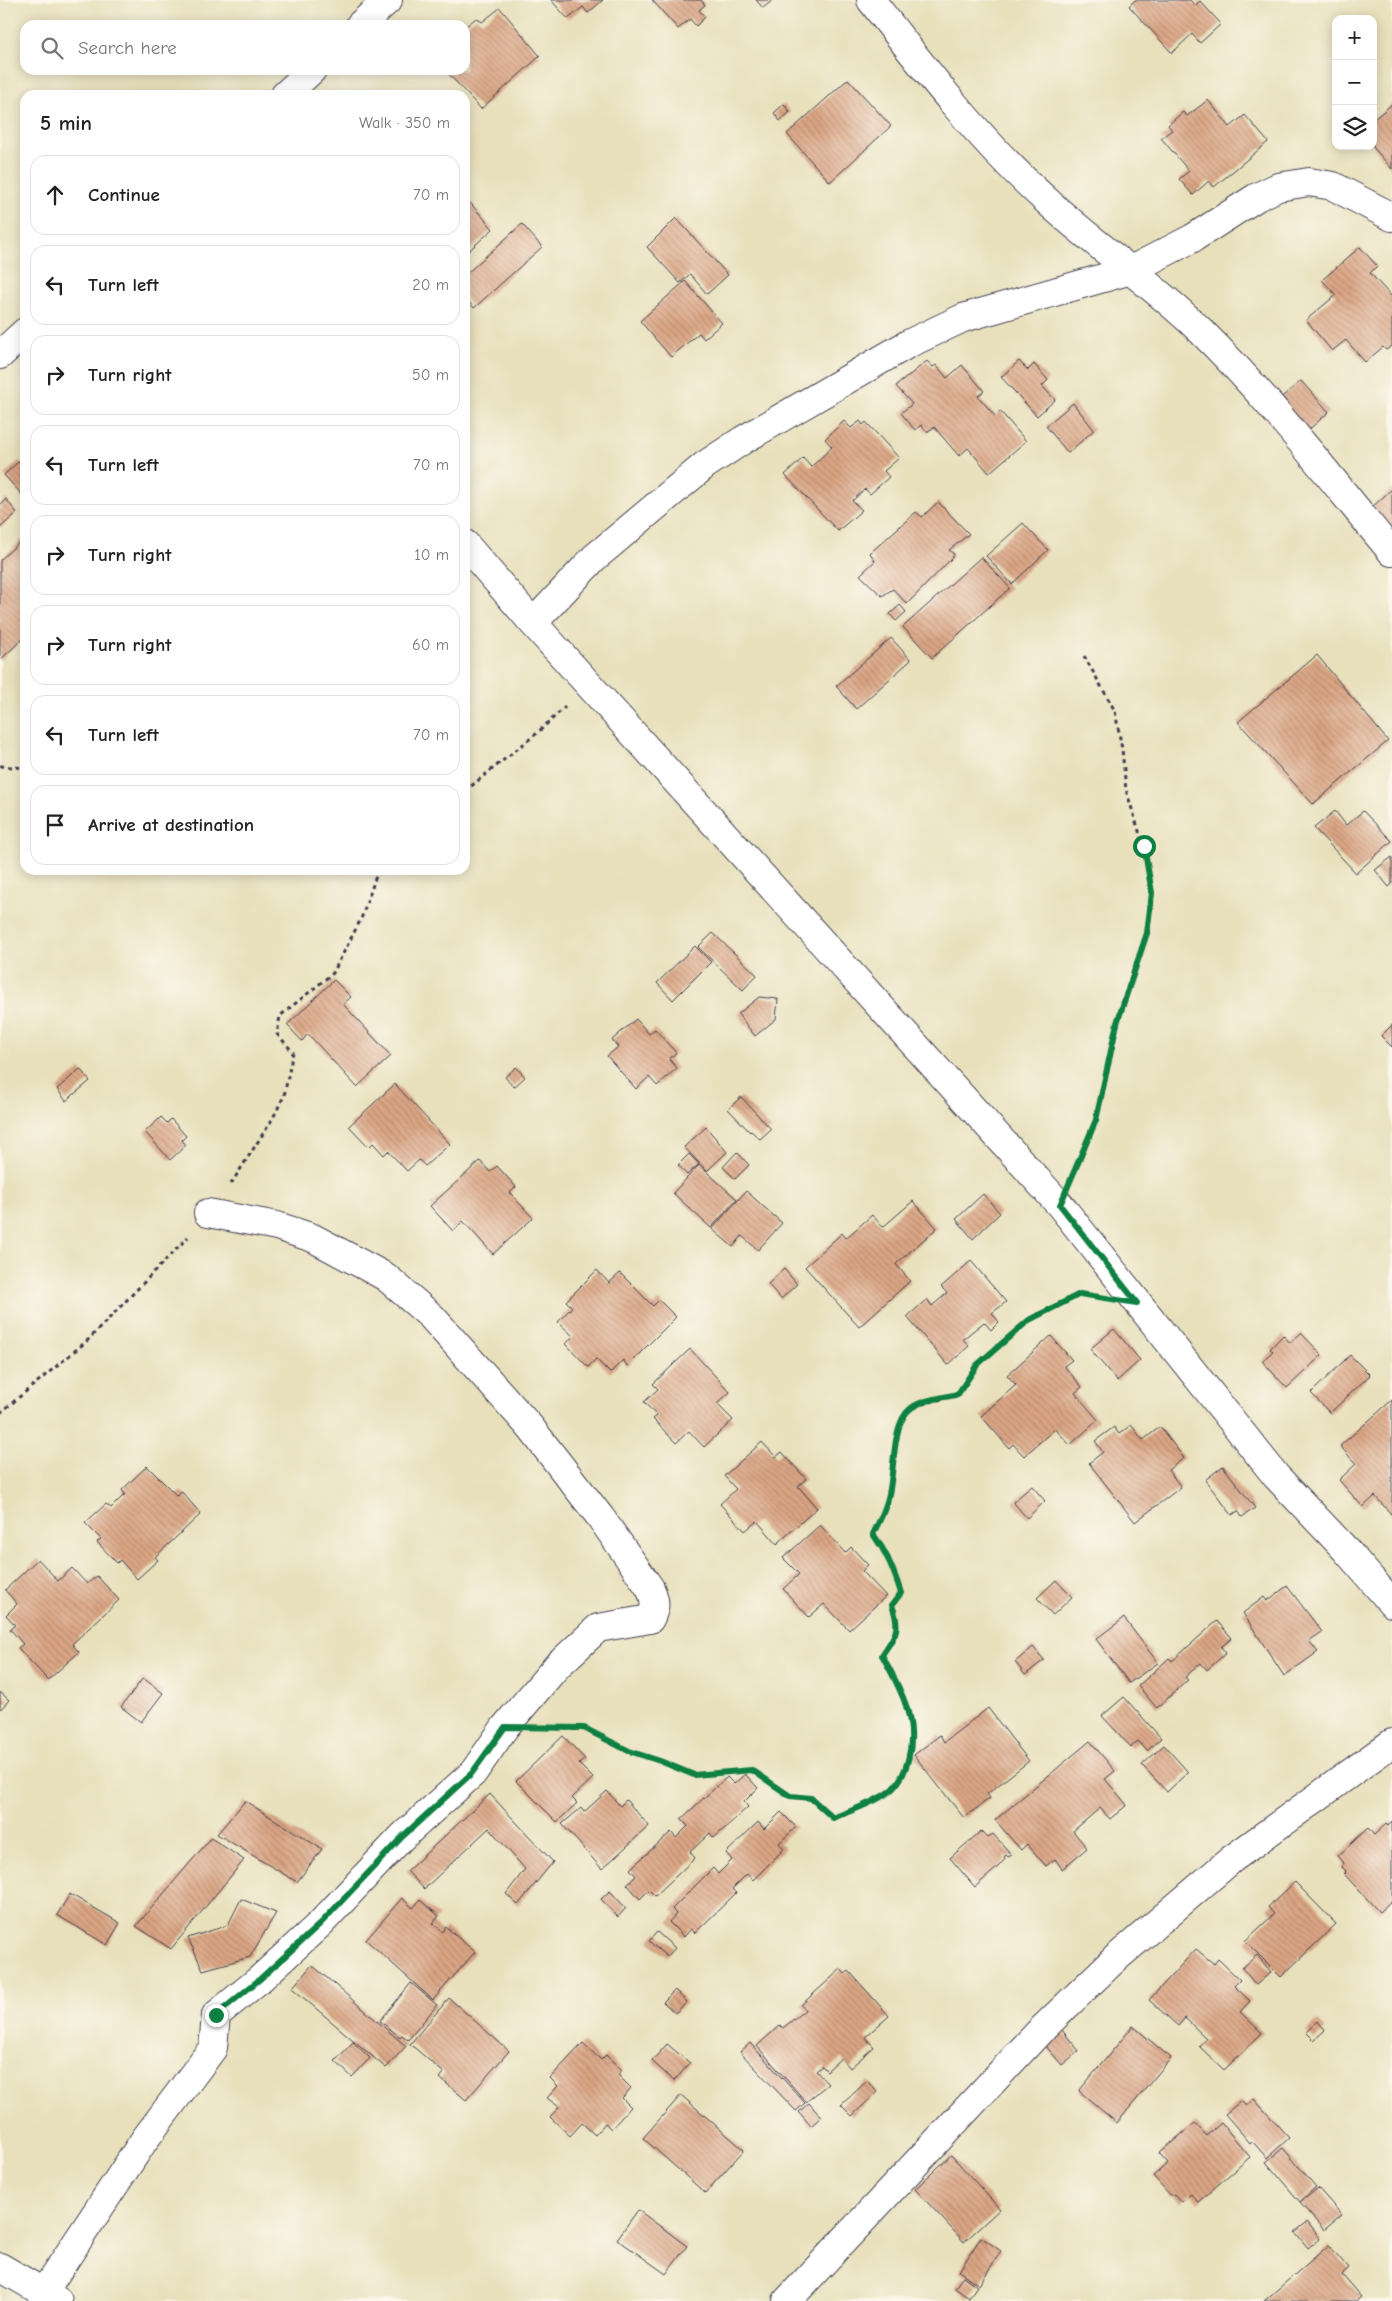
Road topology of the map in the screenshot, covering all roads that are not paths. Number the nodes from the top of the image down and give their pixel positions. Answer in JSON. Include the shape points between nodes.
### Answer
{"nodes":[{"id":1,"x":388,"y":0,"type":"edge"},
{"id":2,"x":871,"y":0,"type":"edge"},
{"id":3,"x":366,"y":20,"type":"edge"},
{"id":4,"x":307,"y":75,"type":"edge"},
{"id":5,"x":290,"y":90,"type":"edge"},
{"id":6,"x":1392,"y":217,"type":"edge"},
{"id":7,"x":1131,"y":270,"type":"junction"},
{"id":8,"x":20,"y":337,"type":"edge"},
{"id":9,"x":0,"y":355,"type":"edge"},
{"id":10,"x":470,"y":550,"type":"edge"},
{"id":11,"x":1392,"y":552,"type":"edge"},
{"id":12,"x":533,"y":623,"type":"junction"},
{"id":13,"x":208,"y":1213,"type":"road end"},
{"id":14,"x":1392,"y":1603,"type":"edge"},
{"id":15,"x":1392,"y":1743,"type":"edge"},
{"id":16,"x":0,"y":2266,"type":"edge"},
{"id":17,"x":50,"y":2297,"type":"edge"},
{"id":18,"x":787,"y":2301,"type":"edge"}],
"edges":[{"from":1,"to":3,"type":"street"},
{"from":2,"to":7,"type":"street","via":[[995,150],[1047,202]]},
{"from":4,"to":5,"type":"street"},
{"from":6,"to":7,"type":"street","via":[[1333,186],[1296,183],[1263,194],[1193,238]]},
{"from":7,"to":11,"type":"street","via":[[1173,305],[1242,374]]},
{"from":7,"to":12,"type":"street","via":[[963,318],[908,344],[744,440],[705,465],[594,558]]},
{"from":8,"to":9,"type":"street"},
{"from":10,"to":12,"type":"street"},
{"from":12,"to":14,"type":"street","via":[[1060,1205],[1276,1476]]},
{"from":13,"to":17,"type":"street","via":[[277,1226],[313,1238],[386,1277],[432,1317],[530,1427],[602,1518],[650,1588],[656,1600],[655,1610],[650,1619],[598,1628],[557,1666],[505,1727],[472,1773],[402,1837],[321,1923],[216,2015],[213,2048],[145,2139]]},
{"from":15,"to":18,"type":"street","via":[[1232,1860],[1115,1959],[1033,2039]]},
{"from":16,"to":17,"type":"street"}]}
